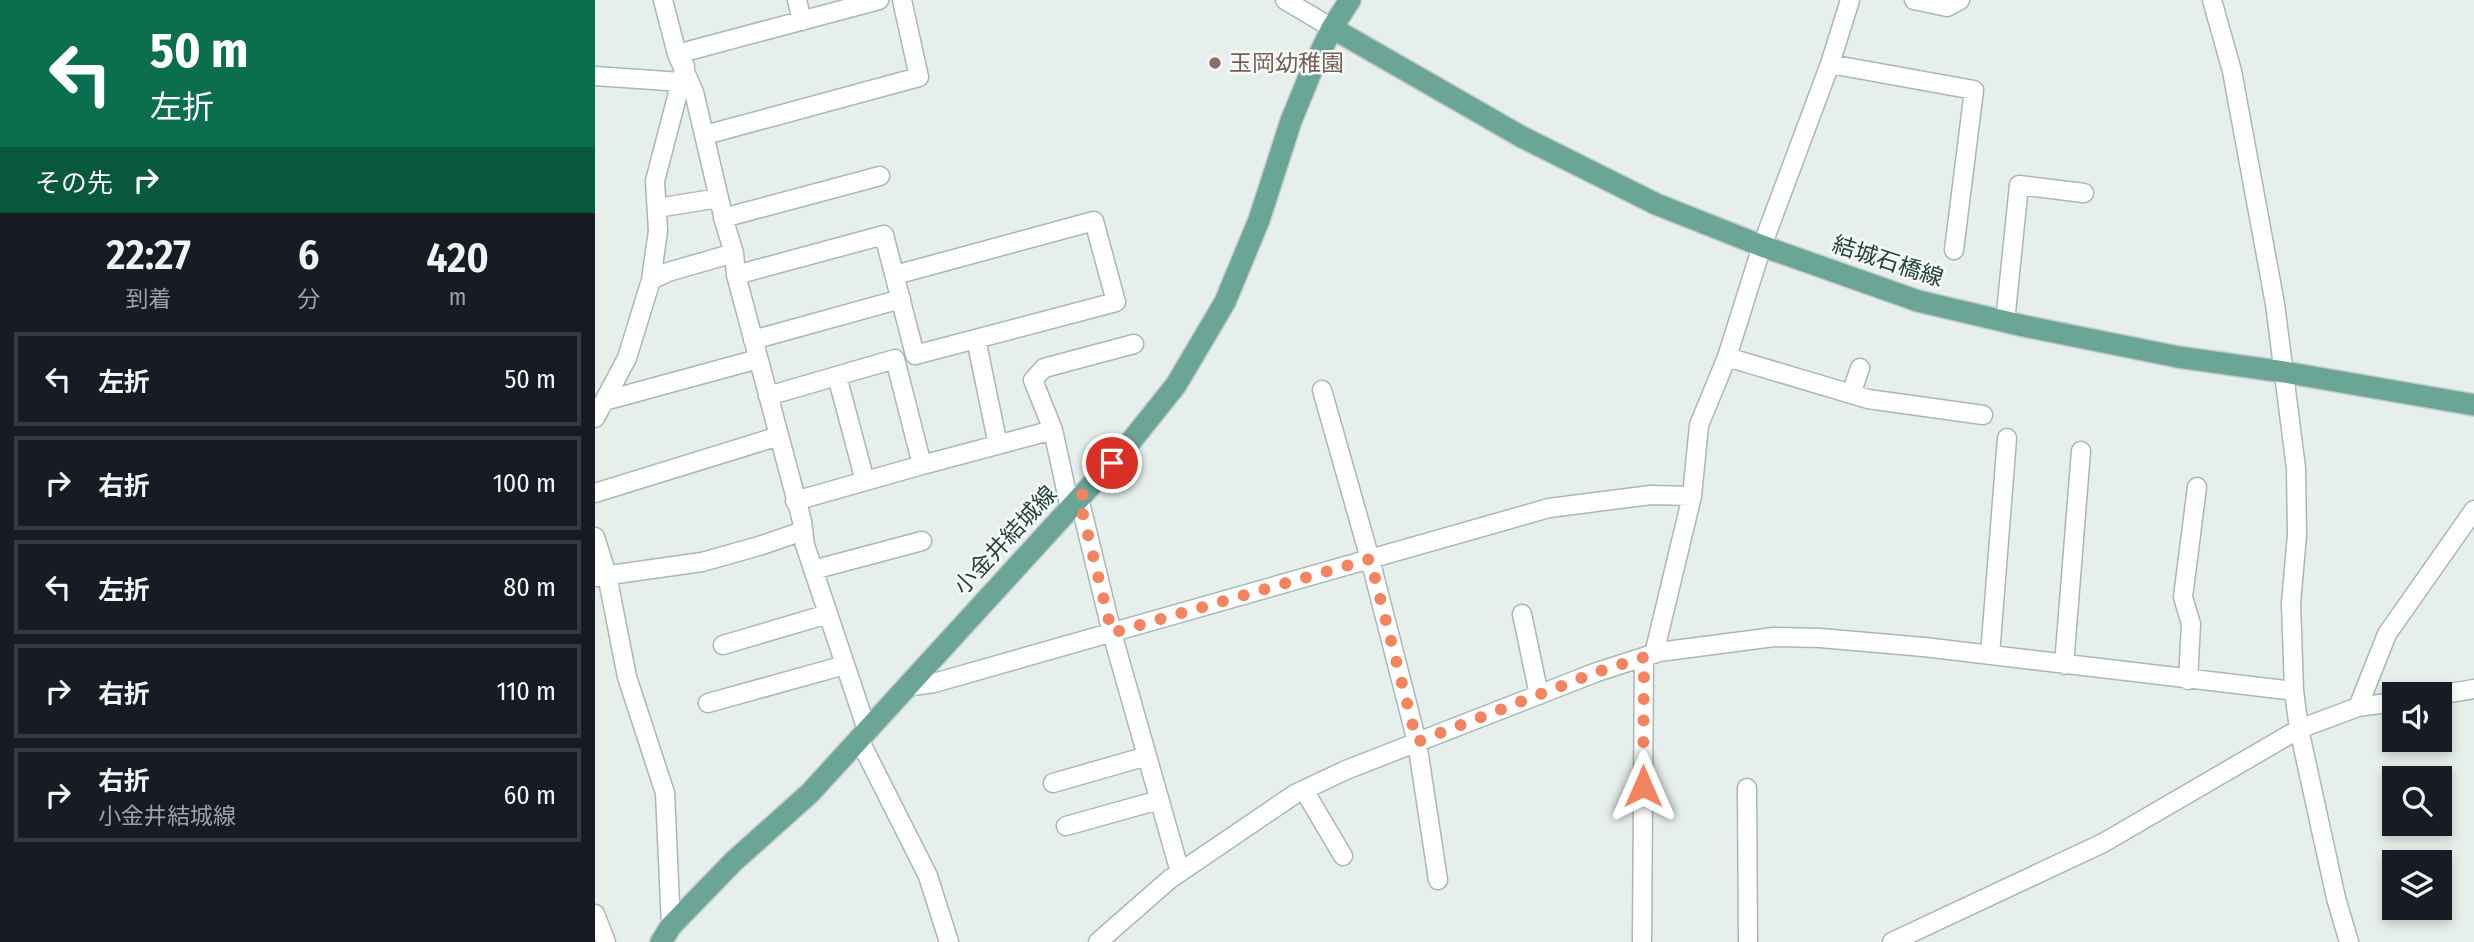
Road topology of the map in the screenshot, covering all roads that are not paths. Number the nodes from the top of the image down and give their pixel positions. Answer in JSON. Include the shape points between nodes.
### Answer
{"nodes":[{"id":1,"x":663,"y":0,"type":"edge"},
{"id":2,"x":797,"y":0,"type":"edge"},
{"id":3,"x":879,"y":0,"type":"edge"},
{"id":4,"x":902,"y":0,"type":"edge"},
{"id":5,"x":1285,"y":0,"type":"edge"},
{"id":6,"x":1350,"y":0,"type":"edge"},
{"id":7,"x":1850,"y":0,"type":"edge"},
{"id":8,"x":1914,"y":0,"type":"edge"},
{"id":9,"x":1960,"y":0,"type":"edge"},
{"id":10,"x":2212,"y":0,"type":"edge"},
{"id":11,"x":802,"y":20,"type":"junction"},
{"id":12,"x":1332,"y":27,"type":"junction"},
{"id":13,"x":1830,"y":64,"type":"junction"},
{"id":14,"x":681,"y":68,"type":"junction"},
{"id":15,"x":595,"y":76,"type":"edge"},
{"id":16,"x":705,"y":135,"type":"junction"},
{"id":17,"x":880,"y":176,"type":"dead end"},
{"id":18,"x":2084,"y":193,"type":"dead end"},
{"id":19,"x":719,"y":198,"type":"junction"},
{"id":20,"x":657,"y":208,"type":"junction"},
{"id":21,"x":723,"y":218,"type":"junction"},
{"id":22,"x":1762,"y":246,"type":"junction"},
{"id":23,"x":1954,"y":250,"type":"dead end"},
{"id":24,"x":734,"y":253,"type":"junction"},
{"id":25,"x":736,"y":275,"type":"junction"},
{"id":26,"x":895,"y":275,"type":"junction"},
{"id":27,"x":652,"y":280,"type":"junction"},
{"id":28,"x":901,"y":299,"type":"junction"},
{"id":29,"x":2005,"y":322,"type":"junction"},
{"id":30,"x":976,"y":339,"type":"junction"},
{"id":31,"x":753,"y":340,"type":"junction"},
{"id":32,"x":1134,"y":344,"type":"dead end"},
{"id":33,"x":1727,"y":357,"type":"junction"},
{"id":34,"x":758,"y":359,"type":"junction"},
{"id":35,"x":1860,"y":368,"type":"dead end"},
{"id":36,"x":2284,"y":372,"type":"junction"},
{"id":37,"x":837,"y":376,"type":"junction"},
{"id":38,"x":1322,"y":390,"type":"dead end"},
{"id":39,"x":603,"y":392,"type":"edge"},
{"id":40,"x":1851,"y":394,"type":"junction"},
{"id":41,"x":768,"y":396,"type":"junction"},
{"id":42,"x":2474,"y":405,"type":"edge"},
{"id":43,"x":1983,"y":415,"type":"dead end"},
{"id":44,"x":595,"y":418,"type":"edge"},
{"id":45,"x":1053,"y":430,"type":"junction"},
{"id":46,"x":779,"y":436,"type":"junction"},
{"id":47,"x":2007,"y":438,"type":"dead end"},
{"id":48,"x":998,"y":445,"type":"junction"},
{"id":49,"x":2081,"y":451,"type":"dead end"},
{"id":50,"x":922,"y":465,"type":"junction"},
{"id":51,"x":865,"y":481,"type":"junction"},
{"id":52,"x":2197,"y":487,"type":"dead end"},
{"id":53,"x":595,"y":493,"type":"edge"},
{"id":54,"x":1692,"y":496,"type":"junction"},
{"id":55,"x":795,"y":501,"type":"junction"},
{"id":56,"x":1075,"y":503,"type":"junction"},
{"id":57,"x":2474,"y":510,"type":"edge"},
{"id":58,"x":803,"y":531,"type":"junction"},
{"id":59,"x":595,"y":537,"type":"edge"},
{"id":60,"x":922,"y":541,"type":"dead end"},
{"id":61,"x":1370,"y":559,"type":"junction"},
{"id":62,"x":813,"y":570,"type":"junction"},
{"id":63,"x":601,"y":576,"type":"edge"},
{"id":64,"x":828,"y":614,"type":"junction"},
{"id":65,"x":1522,"y":614,"type":"dead end"},
{"id":66,"x":1112,"y":633,"type":"junction"},
{"id":67,"x":723,"y":645,"type":"dead end"},
{"id":68,"x":1649,"y":655,"type":"junction"},
{"id":69,"x":1990,"y":656,"type":"junction"},
{"id":70,"x":845,"y":665,"type":"junction"},
{"id":71,"x":2064,"y":665,"type":"junction"},
{"id":72,"x":2188,"y":680,"type":"junction"},
{"id":73,"x":905,"y":687,"type":"junction"},
{"id":74,"x":2474,"y":689,"type":"edge"},
{"id":75,"x":2294,"y":691,"type":"junction"},
{"id":76,"x":2452,"y":693,"type":"edge"},
{"id":77,"x":1539,"y":695,"type":"junction"},
{"id":78,"x":708,"y":703,"type":"dead end"},
{"id":79,"x":2382,"y":704,"type":"edge"},
{"id":80,"x":2358,"y":707,"type":"junction"},
{"id":81,"x":2299,"y":729,"type":"junction"},
{"id":82,"x":863,"y":735,"type":"junction"},
{"id":83,"x":1417,"y":742,"type":"junction"},
{"id":84,"x":1147,"y":756,"type":"junction"},
{"id":85,"x":1053,"y":783,"type":"dead end"},
{"id":86,"x":1747,"y":788,"type":"dead end"},
{"id":87,"x":1304,"y":790,"type":"junction"},
{"id":88,"x":1159,"y":800,"type":"junction"},
{"id":89,"x":1066,"y":826,"type":"dead end"},
{"id":90,"x":1343,"y":856,"type":"dead end"},
{"id":91,"x":1180,"y":872,"type":"junction"},
{"id":92,"x":1438,"y":880,"type":"dead end"},
{"id":93,"x":595,"y":914,"type":"edge"},
{"id":94,"x":666,"y":934,"type":"edge"},
{"id":95,"x":606,"y":942,"type":"edge"},
{"id":96,"x":949,"y":942,"type":"edge"},
{"id":97,"x":1098,"y":942,"type":"edge"},
{"id":98,"x":1642,"y":942,"type":"edge"},
{"id":99,"x":1748,"y":942,"type":"edge"},
{"id":100,"x":1892,"y":942,"type":"edge"},
{"id":101,"x":2349,"y":942,"type":"edge"}],
"edges":[{"from":1,"to":14,"type":"street"},
{"from":2,"to":11,"type":"street"},
{"from":3,"to":11,"type":"street"},
{"from":4,"to":16,"type":"street","via":[[919,77]]},
{"from":5,"to":12,"type":"street"},
{"from":6,"to":12,"type":"main road","name":"小金井結城線"},
{"from":7,"to":13,"type":"street"},
{"from":8,"to":9,"type":"street","via":[[1947,7]]},
{"from":10,"to":36,"type":"street","via":[[2232,71]]},
{"from":11,"to":14,"type":"street"},
{"from":12,"to":22,"type":"main road","name":"結城石橋線","via":[[1596,175]]},
{"from":12,"to":56,"type":"main road","name":"小金井結城線","via":[[1291,121],[1259,220],[1225,302],[1176,384]]},
{"from":13,"to":22,"type":"street"},
{"from":13,"to":23,"type":"street","via":[[1973,90]]},
{"from":14,"to":15,"type":"street"},
{"from":14,"to":16,"type":"street","via":[[695,92]]},
{"from":14,"to":20,"type":"street","via":[[656,181]]},
{"from":16,"to":19,"type":"street"},
{"from":17,"to":21,"type":"street"},
{"from":18,"to":29,"type":"street","via":[[2019,185]]},
{"from":19,"to":20,"type":"street"},
{"from":19,"to":21,"type":"street"},
{"from":20,"to":27,"type":"street"},
{"from":21,"to":24,"type":"street"},
{"from":22,"to":29,"type":"main road","name":"結城石橋線","via":[[1918,301]]},
{"from":22,"to":33,"type":"street"},
{"from":24,"to":25,"type":"street"},
{"from":24,"to":27,"type":"street"},
{"from":25,"to":26,"type":"street","via":[[884,235]]},
{"from":25,"to":31,"type":"street"},
{"from":26,"to":28,"type":"street"},
{"from":26,"to":30,"type":"street","via":[[1094,221],[1116,302]]},
{"from":27,"to":39,"type":"street","via":[[627,358]]},
{"from":28,"to":30,"type":"street","via":[[915,355]]},
{"from":28,"to":31,"type":"street"},
{"from":29,"to":36,"type":"main road","name":"結城石橋線","via":[[2178,357]]},
{"from":30,"to":48,"type":"street"},
{"from":31,"to":34,"type":"street"},
{"from":32,"to":45,"type":"street","via":[[1044,368],[1033,380]]},
{"from":33,"to":40,"type":"street"},
{"from":33,"to":54,"type":"street","via":[[1699,425]]},
{"from":34,"to":39,"type":"street"},
{"from":34,"to":41,"type":"street"},
{"from":35,"to":40,"type":"street"},
{"from":36,"to":42,"type":"main road","name":"結城石橋線"},
{"from":36,"to":75,"type":"street","via":[[2296,468],[2291,603]]},
{"from":37,"to":41,"type":"street"},
{"from":37,"to":50,"type":"street","via":[[895,359]]},
{"from":37,"to":51,"type":"street"},
{"from":38,"to":61,"type":"street"},
{"from":39,"to":44,"type":"street"},
{"from":40,"to":43,"type":"street"},
{"from":41,"to":46,"type":"street"},
{"from":45,"to":48,"type":"street"},
{"from":45,"to":56,"type":"street"},
{"from":46,"to":53,"type":"street"},
{"from":46,"to":55,"type":"street"},
{"from":47,"to":69,"type":"street"},
{"from":48,"to":50,"type":"street"},
{"from":49,"to":71,"type":"street"},
{"from":50,"to":51,"type":"street"},
{"from":51,"to":55,"type":"street"},
{"from":52,"to":72,"type":"street","via":[[2183,597],[2191,624]]},
{"from":54,"to":61,"type":"street","via":[[1651,495],[1549,508]]},
{"from":54,"to":68,"type":"street"},
{"from":55,"to":58,"type":"street"},
{"from":56,"to":66,"type":"street"},
{"from":56,"to":73,"type":"main road","name":"小金井結城線"},
{"from":57,"to":80,"type":"street","via":[[2388,634]]},
{"from":58,"to":62,"type":"street"},
{"from":58,"to":63,"type":"street","via":[[702,562]]},
{"from":59,"to":63,"type":"street"},
{"from":60,"to":62,"type":"street"},
{"from":61,"to":66,"type":"street"},
{"from":61,"to":83,"type":"street"},
{"from":62,"to":64,"type":"street"},
{"from":63,"to":94,"type":"street","via":[[627,677],[665,793]]},
{"from":64,"to":67,"type":"street"},
{"from":64,"to":70,"type":"street"},
{"from":65,"to":77,"type":"street"},
{"from":66,"to":73,"type":"street"},
{"from":66,"to":84,"type":"street"},
{"from":68,"to":69,"type":"street","via":[[1797,637]]},
{"from":68,"to":77,"type":"street"},
{"from":68,"to":98,"type":"street"},
{"from":69,"to":71,"type":"street"},
{"from":70,"to":78,"type":"street"},
{"from":70,"to":82,"type":"street"},
{"from":71,"to":72,"type":"street"},
{"from":72,"to":75,"type":"street"},
{"from":73,"to":82,"type":"main road","name":"小金井結城線"},
{"from":74,"to":76,"type":"street"},
{"from":75,"to":81,"type":"street"},
{"from":77,"to":83,"type":"street"},
{"from":79,"to":80,"type":"street"},
{"from":80,"to":81,"type":"street"},
{"from":81,"to":100,"type":"street","via":[[2103,843]]},
{"from":81,"to":101,"type":"street"},
{"from":82,"to":94,"type":"main road","name":"小金井結城線"},
{"from":82,"to":96,"type":"street","via":[[928,876]]},
{"from":83,"to":87,"type":"street"},
{"from":83,"to":92,"type":"street"},
{"from":84,"to":85,"type":"street"},
{"from":84,"to":88,"type":"street"},
{"from":86,"to":99,"type":"street"},
{"from":87,"to":90,"type":"street"},
{"from":87,"to":91,"type":"street"},
{"from":88,"to":89,"type":"street"},
{"from":88,"to":91,"type":"street"},
{"from":91,"to":97,"type":"street"},
{"from":93,"to":95,"type":"street"}]}
